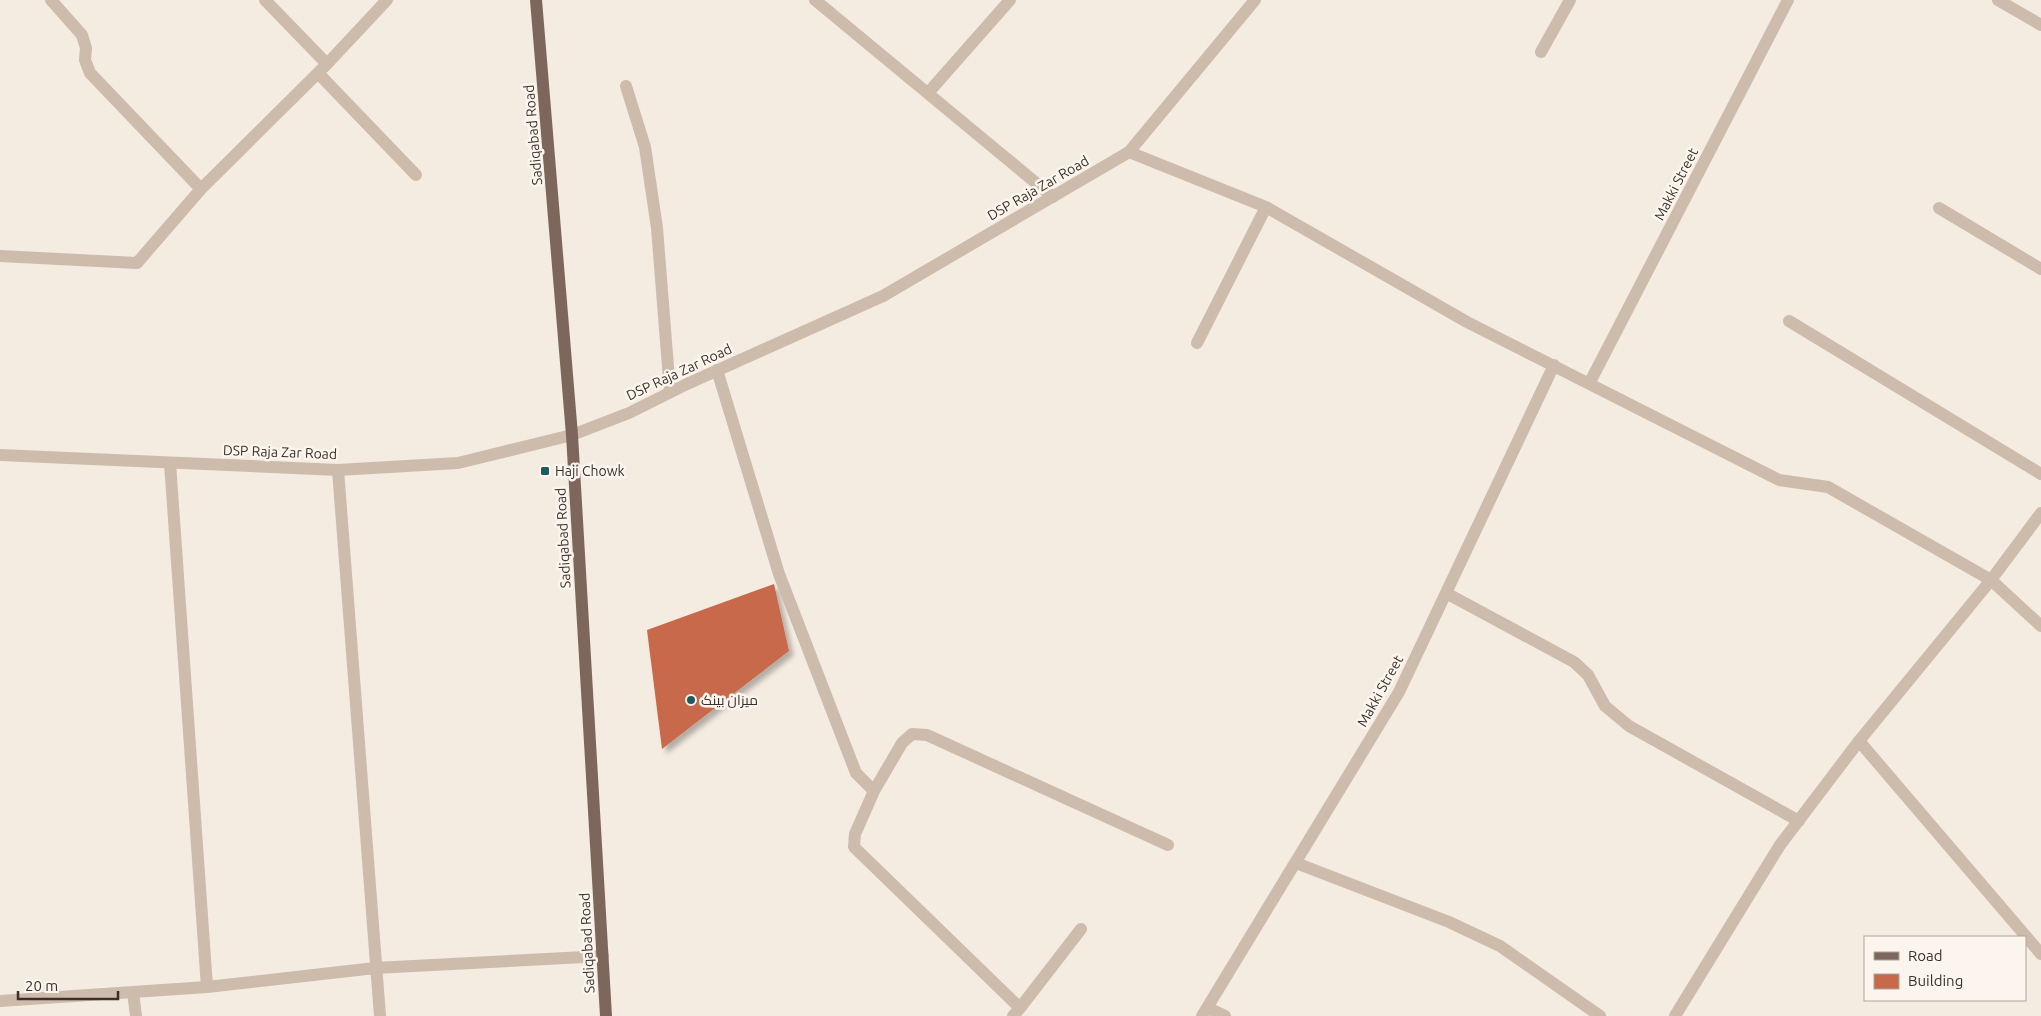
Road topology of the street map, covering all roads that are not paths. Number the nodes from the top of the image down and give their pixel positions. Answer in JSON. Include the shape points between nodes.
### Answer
{"nodes":[{"id":1,"x":51,"y":0,"type":"edge"},
{"id":2,"x":265,"y":0,"type":"edge"},
{"id":3,"x":387,"y":0,"type":"edge"},
{"id":4,"x":536,"y":0,"type":"edge"},
{"id":5,"x":815,"y":0,"type":"edge"},
{"id":6,"x":1010,"y":0,"type":"edge"},
{"id":7,"x":1255,"y":0,"type":"edge"},
{"id":8,"x":1570,"y":0,"type":"edge"},
{"id":9,"x":1788,"y":0,"type":"edge"},
{"id":10,"x":1998,"y":0,"type":"edge"},
{"id":11,"x":2041,"y":25,"type":"edge"},
{"id":12,"x":1541,"y":52,"type":"dead end"},
{"id":13,"x":322,"y":69,"type":"junction"},
{"id":14,"x":626,"y":86,"type":"dead end"},
{"id":15,"x":928,"y":93,"type":"junction"},
{"id":16,"x":1129,"y":152,"type":"junction"},
{"id":17,"x":416,"y":175,"type":"dead end"},
{"id":18,"x":201,"y":189,"type":"junction"},
{"id":19,"x":1053,"y":197,"type":"junction"},
{"id":20,"x":1266,"y":207,"type":"junction"},
{"id":21,"x":1938,"y":208,"type":"dead end"},
{"id":22,"x":0,"y":256,"type":"edge"},
{"id":23,"x":2041,"y":269,"type":"edge"},
{"id":24,"x":1790,"y":321,"type":"dead end"},
{"id":25,"x":1197,"y":343,"type":"dead end"},
{"id":26,"x":1554,"y":365,"type":"junction"},
{"id":27,"x":718,"y":370,"type":"junction"},
{"id":28,"x":1590,"y":382,"type":"junction"},
{"id":29,"x":670,"y":392,"type":"junction"},
{"id":30,"x":572,"y":435,"type":"junction"},
{"id":31,"x":0,"y":455,"type":"edge"},
{"id":32,"x":170,"y":463,"type":"junction"},
{"id":33,"x":338,"y":470,"type":"junction"},
{"id":34,"x":2041,"y":474,"type":"edge"},
{"id":35,"x":2041,"y":513,"type":"edge"},
{"id":36,"x":1990,"y":580,"type":"junction"},
{"id":37,"x":1446,"y":593,"type":"junction"},
{"id":38,"x":2041,"y":626,"type":"edge"},
{"id":39,"x":1859,"y":741,"type":"junction"},
{"id":40,"x":874,"y":791,"type":"junction"},
{"id":41,"x":1799,"y":821,"type":"junction"},
{"id":42,"x":1168,"y":845,"type":"dead end"},
{"id":43,"x":1296,"y":863,"type":"junction"},
{"id":44,"x":1081,"y":929,"type":"dead end"},
{"id":45,"x":2026,"y":936,"type":"edge"},
{"id":46,"x":2026,"y":936,"type":"edge"},
{"id":47,"x":2041,"y":954,"type":"edge"},
{"id":48,"x":602,"y":956,"type":"junction"},
{"id":49,"x":376,"y":968,"type":"junction"},
{"id":50,"x":206,"y":986,"type":"junction"},
{"id":51,"x":133,"y":992,"type":"junction"},
{"id":52,"x":0,"y":1001,"type":"edge"},
{"id":53,"x":1017,"y":1012,"type":"edge"},
{"id":54,"x":1205,"y":1012,"type":"edge"},
{"id":55,"x":136,"y":1016,"type":"edge"},
{"id":56,"x":380,"y":1016,"type":"edge"},
{"id":57,"x":606,"y":1016,"type":"edge"},
{"id":58,"x":1225,"y":1016,"type":"edge"},
{"id":59,"x":1600,"y":1016,"type":"edge"},
{"id":60,"x":1675,"y":1016,"type":"edge"}],
"edges":[{"from":1,"to":18,"type":"street","via":[[82,35],[90,73]]},
{"from":2,"to":13,"type":"street"},
{"from":3,"to":13,"type":"street"},
{"from":4,"to":30,"type":"main road","name":"Sadiqabad Road"},
{"from":5,"to":15,"type":"street"},
{"from":6,"to":15,"type":"street"},
{"from":7,"to":16,"type":"street","name":"DSP Raja Zar Road"},
{"from":8,"to":12,"type":"street"},
{"from":9,"to":28,"type":"street","name":"Makki Street"},
{"from":10,"to":11,"type":"street"},
{"from":13,"to":17,"type":"street"},
{"from":13,"to":18,"type":"street"},
{"from":14,"to":29,"type":"street","via":[[648,165],[657,228]]},
{"from":15,"to":19,"type":"street"},
{"from":16,"to":19,"type":"street","name":"DSP Raja Zar Road"},
{"from":16,"to":20,"type":"street"},
{"from":18,"to":22,"type":"street","via":[[137,263]]},
{"from":19,"to":27,"type":"street","name":"DSP Raja Zar Road","via":[[882,296]]},
{"from":20,"to":25,"type":"street"},
{"from":20,"to":26,"type":"street","via":[[1467,322]]},
{"from":21,"to":23,"type":"street"},
{"from":24,"to":34,"type":"street"},
{"from":26,"to":28,"type":"street"},
{"from":26,"to":37,"type":"street","name":"Makki Street"},
{"from":27,"to":29,"type":"street","name":"DSP Raja Zar Road"},
{"from":27,"to":40,"type":"street","via":[[783,583],[856,773]]},
{"from":28,"to":36,"type":"street","via":[[1779,480],[1828,486]]},
{"from":29,"to":30,"type":"street","name":"DSP Raja Zar Road","via":[[629,413]]},
{"from":30,"to":33,"type":"street","name":"DSP Raja Zar Road","via":[[458,463]]},
{"from":30,"to":48,"type":"main road","name":"Sadiqabad Road"},
{"from":31,"to":32,"type":"street","name":"DSP Raja Zar Road"},
{"from":32,"to":33,"type":"street","name":"DSP Raja Zar Road"},
{"from":32,"to":50,"type":"street"},
{"from":33,"to":49,"type":"street"},
{"from":35,"to":36,"type":"street"},
{"from":36,"to":38,"type":"street"},
{"from":36,"to":39,"type":"street"},
{"from":37,"to":41,"type":"street","via":[[1574,662],[1588,675],[1605,706],[1629,726]]},
{"from":37,"to":43,"type":"street","name":"Makki Street","via":[[1399,692]]},
{"from":39,"to":41,"type":"street"},
{"from":39,"to":46,"type":"street"},
{"from":40,"to":42,"type":"street","via":[[902,743],[912,734],[927,735]]},
{"from":40,"to":53,"type":"street","via":[[855,834],[854,847]]},
{"from":41,"to":60,"type":"street","via":[[1780,845]]},
{"from":43,"to":54,"type":"street","name":"Makki Street"},
{"from":43,"to":59,"type":"street","via":[[1449,922],[1500,946]]},
{"from":44,"to":53,"type":"street"},
{"from":45,"to":47,"type":"street"},
{"from":48,"to":49,"type":"street"},
{"from":48,"to":57,"type":"main road","name":"Sadiqabad Road"},
{"from":49,"to":50,"type":"street"},
{"from":49,"to":56,"type":"street"},
{"from":50,"to":51,"type":"street"},
{"from":51,"to":52,"type":"street"},
{"from":51,"to":55,"type":"street"},
{"from":54,"to":58,"type":"street"}]}
